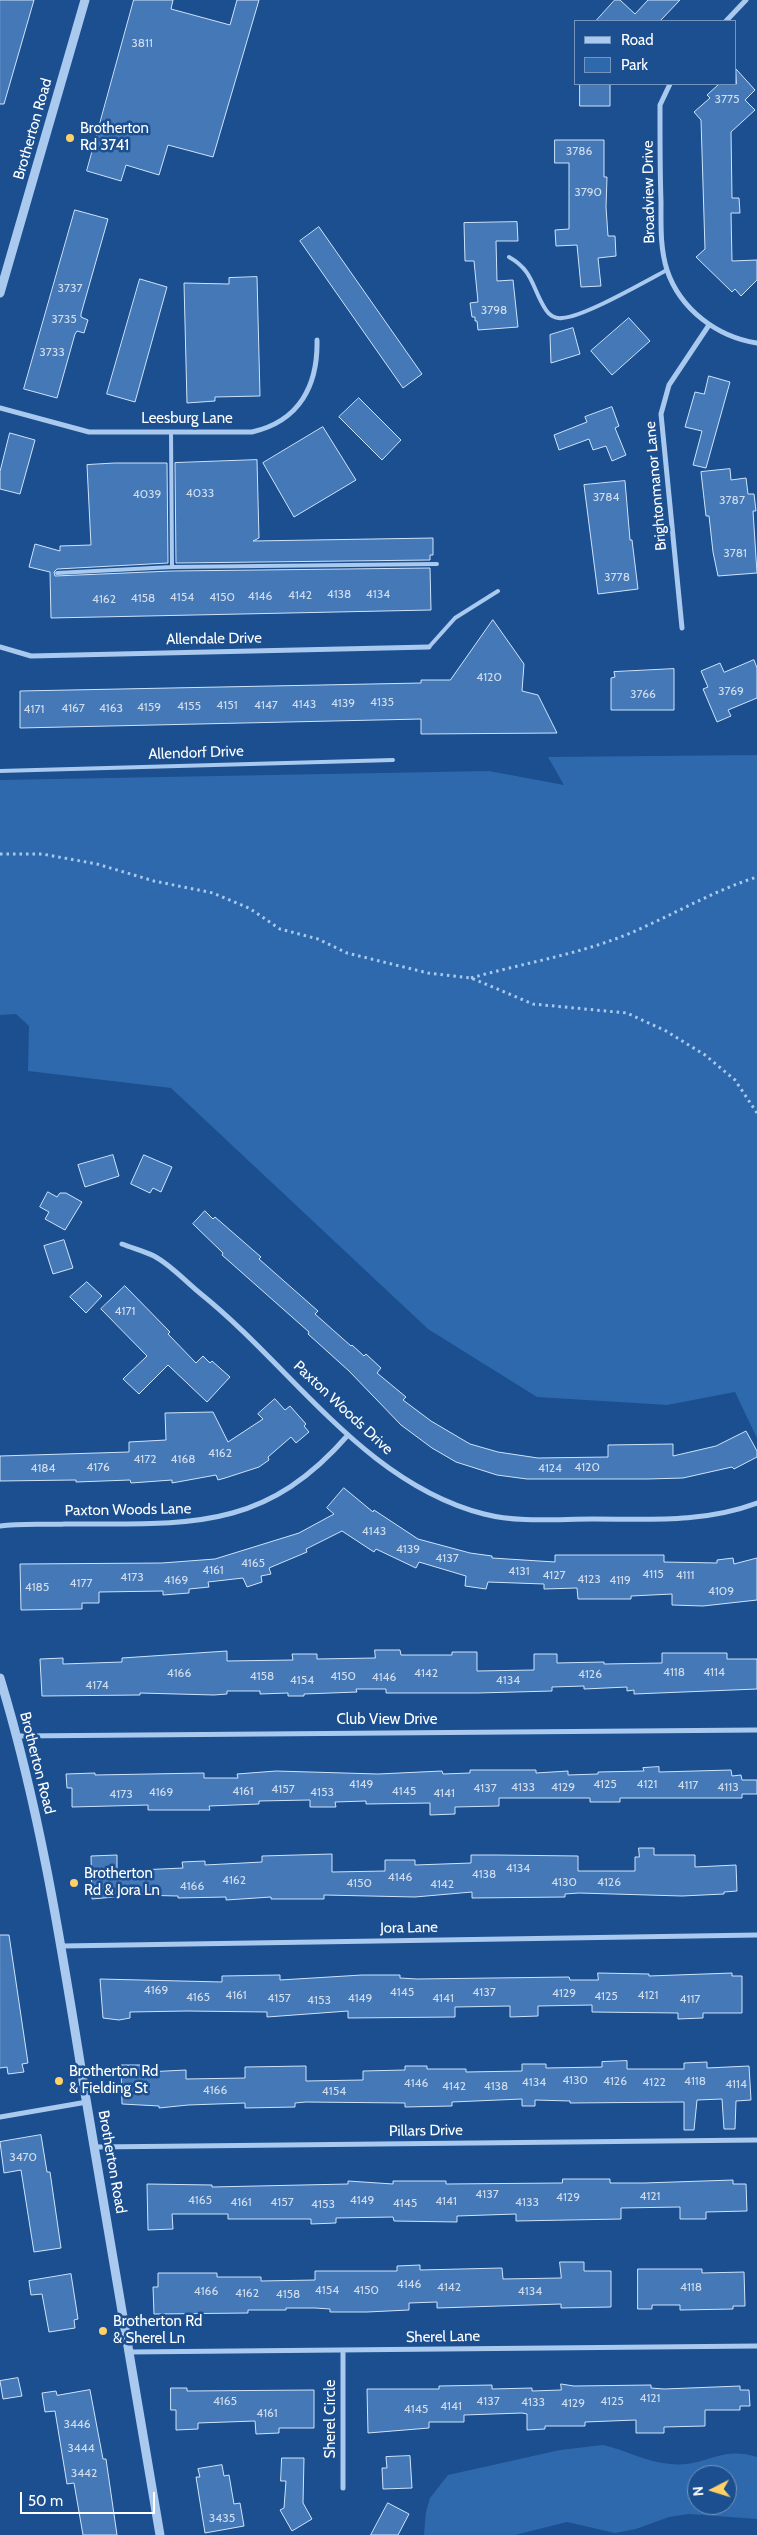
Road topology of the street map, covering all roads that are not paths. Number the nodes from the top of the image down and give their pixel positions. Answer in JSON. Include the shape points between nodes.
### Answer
{"nodes":[{"id":1,"x":85,"y":0,"type":"edge"},
{"id":2,"x":746,"y":0,"type":"edge"},
{"id":3,"x":727,"y":20,"type":"edge"},
{"id":4,"x":670,"y":85,"type":"edge"},
{"id":5,"x":509,"y":257,"type":"dead end"},
{"id":6,"x":667,"y":270,"type":"junction"},
{"id":7,"x":0,"y":291,"type":"edge"},
{"id":8,"x":709,"y":325,"type":"junction"},
{"id":9,"x":317,"y":340,"type":"dead end"},
{"id":10,"x":757,"y":343,"type":"edge"},
{"id":11,"x":0,"y":408,"type":"edge"},
{"id":12,"x":171,"y":432,"type":"junction"},
{"id":13,"x":437,"y":564,"type":"dead end"},
{"id":14,"x":172,"y":567,"type":"junction"},
{"id":15,"x":57,"y":573,"type":"dead end"},
{"id":16,"x":498,"y":591,"type":"dead end"},
{"id":17,"x":682,"y":628,"type":"dead end"},
{"id":18,"x":0,"y":647,"type":"edge"},
{"id":19,"x":429,"y":647,"type":"joint"},
{"id":20,"x":393,"y":760,"type":"dead end"},
{"id":21,"x":0,"y":771,"type":"edge"},
{"id":22,"x":122,"y":1244,"type":"dead end"},
{"id":23,"x":348,"y":1435,"type":"junction"},
{"id":24,"x":757,"y":1503,"type":"edge"},
{"id":25,"x":0,"y":1526,"type":"edge"},
{"id":26,"x":0,"y":1678,"type":"edge"},
{"id":27,"x":757,"y":1730,"type":"edge"},
{"id":28,"x":17,"y":1736,"type":"junction"},
{"id":29,"x":757,"y":1935,"type":"edge"},
{"id":30,"x":62,"y":1946,"type":"junction"},
{"id":31,"x":87,"y":2102,"type":"junction"},
{"id":32,"x":0,"y":2117,"type":"edge"},
{"id":33,"x":757,"y":2140,"type":"edge"},
{"id":34,"x":96,"y":2147,"type":"junction"},
{"id":35,"x":757,"y":2346,"type":"edge"},
{"id":36,"x":343,"y":2350,"type":"junction"},
{"id":37,"x":130,"y":2352,"type":"junction"},
{"id":38,"x":343,"y":2488,"type":"dead end"},
{"id":39,"x":160,"y":2535,"type":"edge"}],
"edges":[{"from":1,"to":7,"type":"street","name":"Brotherton Road"},
{"from":2,"to":3,"type":"street"},
{"from":4,"to":6,"type":"street","name":"Broadview Drive","via":[[660,105],[661,246]]},
{"from":5,"to":6,"type":"lane","via":[[519,263],[533,280],[546,311],[554,318],[586,310]]},
{"from":6,"to":8,"type":"street","name":"Broadview Drive","via":[[683,300]]},
{"from":8,"to":10,"type":"street","name":"Broadview Drive"},
{"from":8,"to":17,"type":"street","name":"Brightonmanor Lane","via":[[668,385],[661,414]]},
{"from":9,"to":12,"type":"street","name":"Leesburg Lane","via":[[318,362],[311,387],[302,401],[276,423],[252,432]]},
{"from":11,"to":12,"type":"street","name":"Leesburg Lane","via":[[89,432]]},
{"from":12,"to":14,"type":"lane"},
{"from":13,"to":14,"type":"lane"},
{"from":14,"to":15,"type":"lane"},
{"from":16,"to":19,"type":"lane","via":[[455,618]]},
{"from":18,"to":19,"type":"street","name":"Allendale Drive","via":[[31,656]]},
{"from":20,"to":21,"type":"lane","name":"Allendorf Drive"},
{"from":22,"to":23,"type":"street","name":"Paxton Woods Drive","via":[[154,1256],[228,1316]]},
{"from":23,"to":24,"type":"street","name":"Paxton Woods Drive","via":[[399,1476],[428,1494],[460,1507],[511,1519],[684,1519]]},
{"from":23,"to":25,"type":"street","name":"Paxton Woods Lane","via":[[321,1464],[278,1495],[215,1519],[182,1523]]},
{"from":26,"to":28,"type":"street","name":"Brotherton Road"},
{"from":27,"to":28,"type":"street","name":"Club View Drive"},
{"from":28,"to":30,"type":"street","name":"Brotherton Road","via":[[42,1837]]},
{"from":29,"to":30,"type":"street","name":"Jora Lane"},
{"from":30,"to":31,"type":"street","name":"Brotherton Road"},
{"from":31,"to":32,"type":"street"},
{"from":31,"to":34,"type":"street","name":"Brotherton Road"},
{"from":33,"to":34,"type":"street","name":"Pillars Drive"},
{"from":34,"to":37,"type":"street","name":"Brotherton Road"},
{"from":35,"to":36,"type":"street","name":"Sherel Lane"},
{"from":36,"to":37,"type":"street","name":"Sherel Lane"},
{"from":36,"to":38,"type":"street","name":"Sherel Circle"},
{"from":37,"to":39,"type":"street","name":"Brotherton Road"}]}
